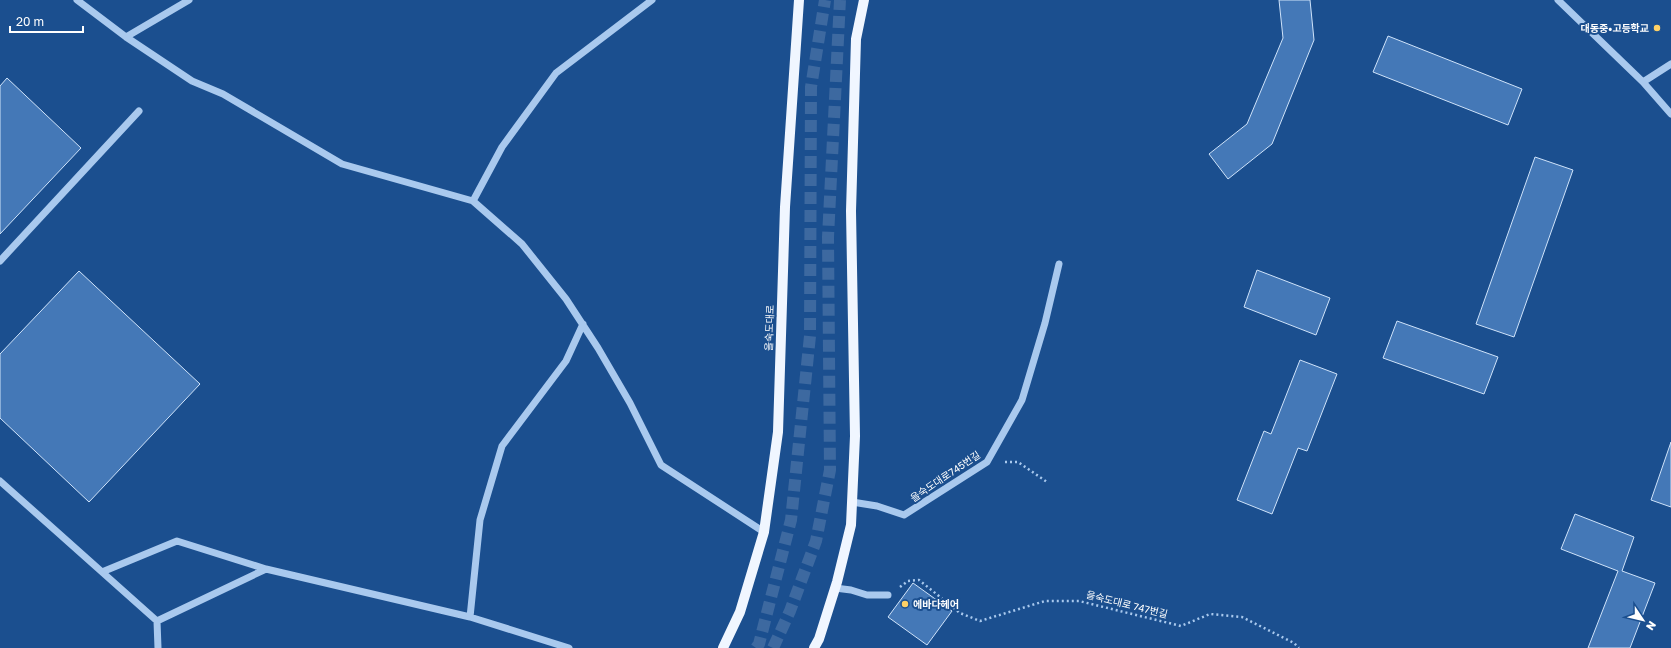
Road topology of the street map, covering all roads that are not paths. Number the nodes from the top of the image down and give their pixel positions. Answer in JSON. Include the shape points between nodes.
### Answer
{"nodes":[{"id":1,"x":77,"y":0,"type":"edge"},
{"id":2,"x":189,"y":0,"type":"edge"},
{"id":3,"x":652,"y":0,"type":"edge"},
{"id":4,"x":799,"y":0,"type":"edge"},
{"id":5,"x":864,"y":0,"type":"edge"},
{"id":6,"x":1558,"y":0,"type":"edge"},
{"id":7,"x":126,"y":37,"type":"junction"},
{"id":8,"x":1671,"y":64,"type":"edge"},
{"id":9,"x":1643,"y":82,"type":"junction"},
{"id":10,"x":139,"y":111,"type":"dead end"},
{"id":11,"x":1671,"y":114,"type":"edge"},
{"id":12,"x":473,"y":201,"type":"junction"},
{"id":13,"x":0,"y":262,"type":"edge"},
{"id":14,"x":1059,"y":264,"type":"dead end"},
{"id":15,"x":583,"y":324,"type":"junction"},
{"id":16,"x":0,"y":481,"type":"edge"},
{"id":17,"x":852,"y":502,"type":"junction"},
{"id":18,"x":764,"y":532,"type":"junction"},
{"id":19,"x":266,"y":569,"type":"junction"},
{"id":20,"x":102,"y":572,"type":"junction"},
{"id":21,"x":835,"y":588,"type":"junction"},
{"id":22,"x":888,"y":595,"type":"road end"},
{"id":23,"x":470,"y":617,"type":"junction"},
{"id":24,"x":157,"y":621,"type":"junction"},
{"id":25,"x":158,"y":648,"type":"edge"},
{"id":26,"x":569,"y":648,"type":"edge"},
{"id":27,"x":722,"y":648,"type":"edge"},
{"id":28,"x":814,"y":648,"type":"edge"}],
"edges":[{"from":1,"to":7,"type":"street"},
{"from":2,"to":7,"type":"street"},
{"from":3,"to":12,"type":"street","via":[[556,74],[502,147]]},
{"from":4,"to":18,"type":"main road","name":"을숙도대로","via":[[785,207],[778,432]]},
{"from":5,"to":17,"type":"main road","via":[[856,39],[851,211],[855,436]]},
{"from":6,"to":9,"type":"street"},
{"from":7,"to":12,"type":"street","via":[[192,81],[223,94],[342,164]]},
{"from":8,"to":9,"type":"street"},
{"from":9,"to":11,"type":"street"},
{"from":10,"to":13,"type":"street"},
{"from":12,"to":15,"type":"street","via":[[522,244]]},
{"from":14,"to":17,"type":"street","name":"을숙도대로745번길","via":[[1022,400],[987,462],[904,515],[877,506]]},
{"from":15,"to":18,"type":"street","via":[[630,403],[661,465]]},
{"from":15,"to":23,"type":"street","via":[[566,360],[502,446],[480,520]]},
{"from":16,"to":20,"type":"street"},
{"from":17,"to":21,"type":"main road","via":[[851,525]]},
{"from":18,"to":27,"type":"main road","name":"을숙도대로","via":[[740,612]]},
{"from":19,"to":20,"type":"street","via":[[177,541]]},
{"from":19,"to":23,"type":"street"},
{"from":19,"to":24,"type":"street"},
{"from":20,"to":24,"type":"street"},
{"from":21,"to":22,"type":"street","via":[[867,595]]},
{"from":21,"to":28,"type":"main road"},
{"from":23,"to":26,"type":"street"},
{"from":24,"to":25,"type":"street"}]}
